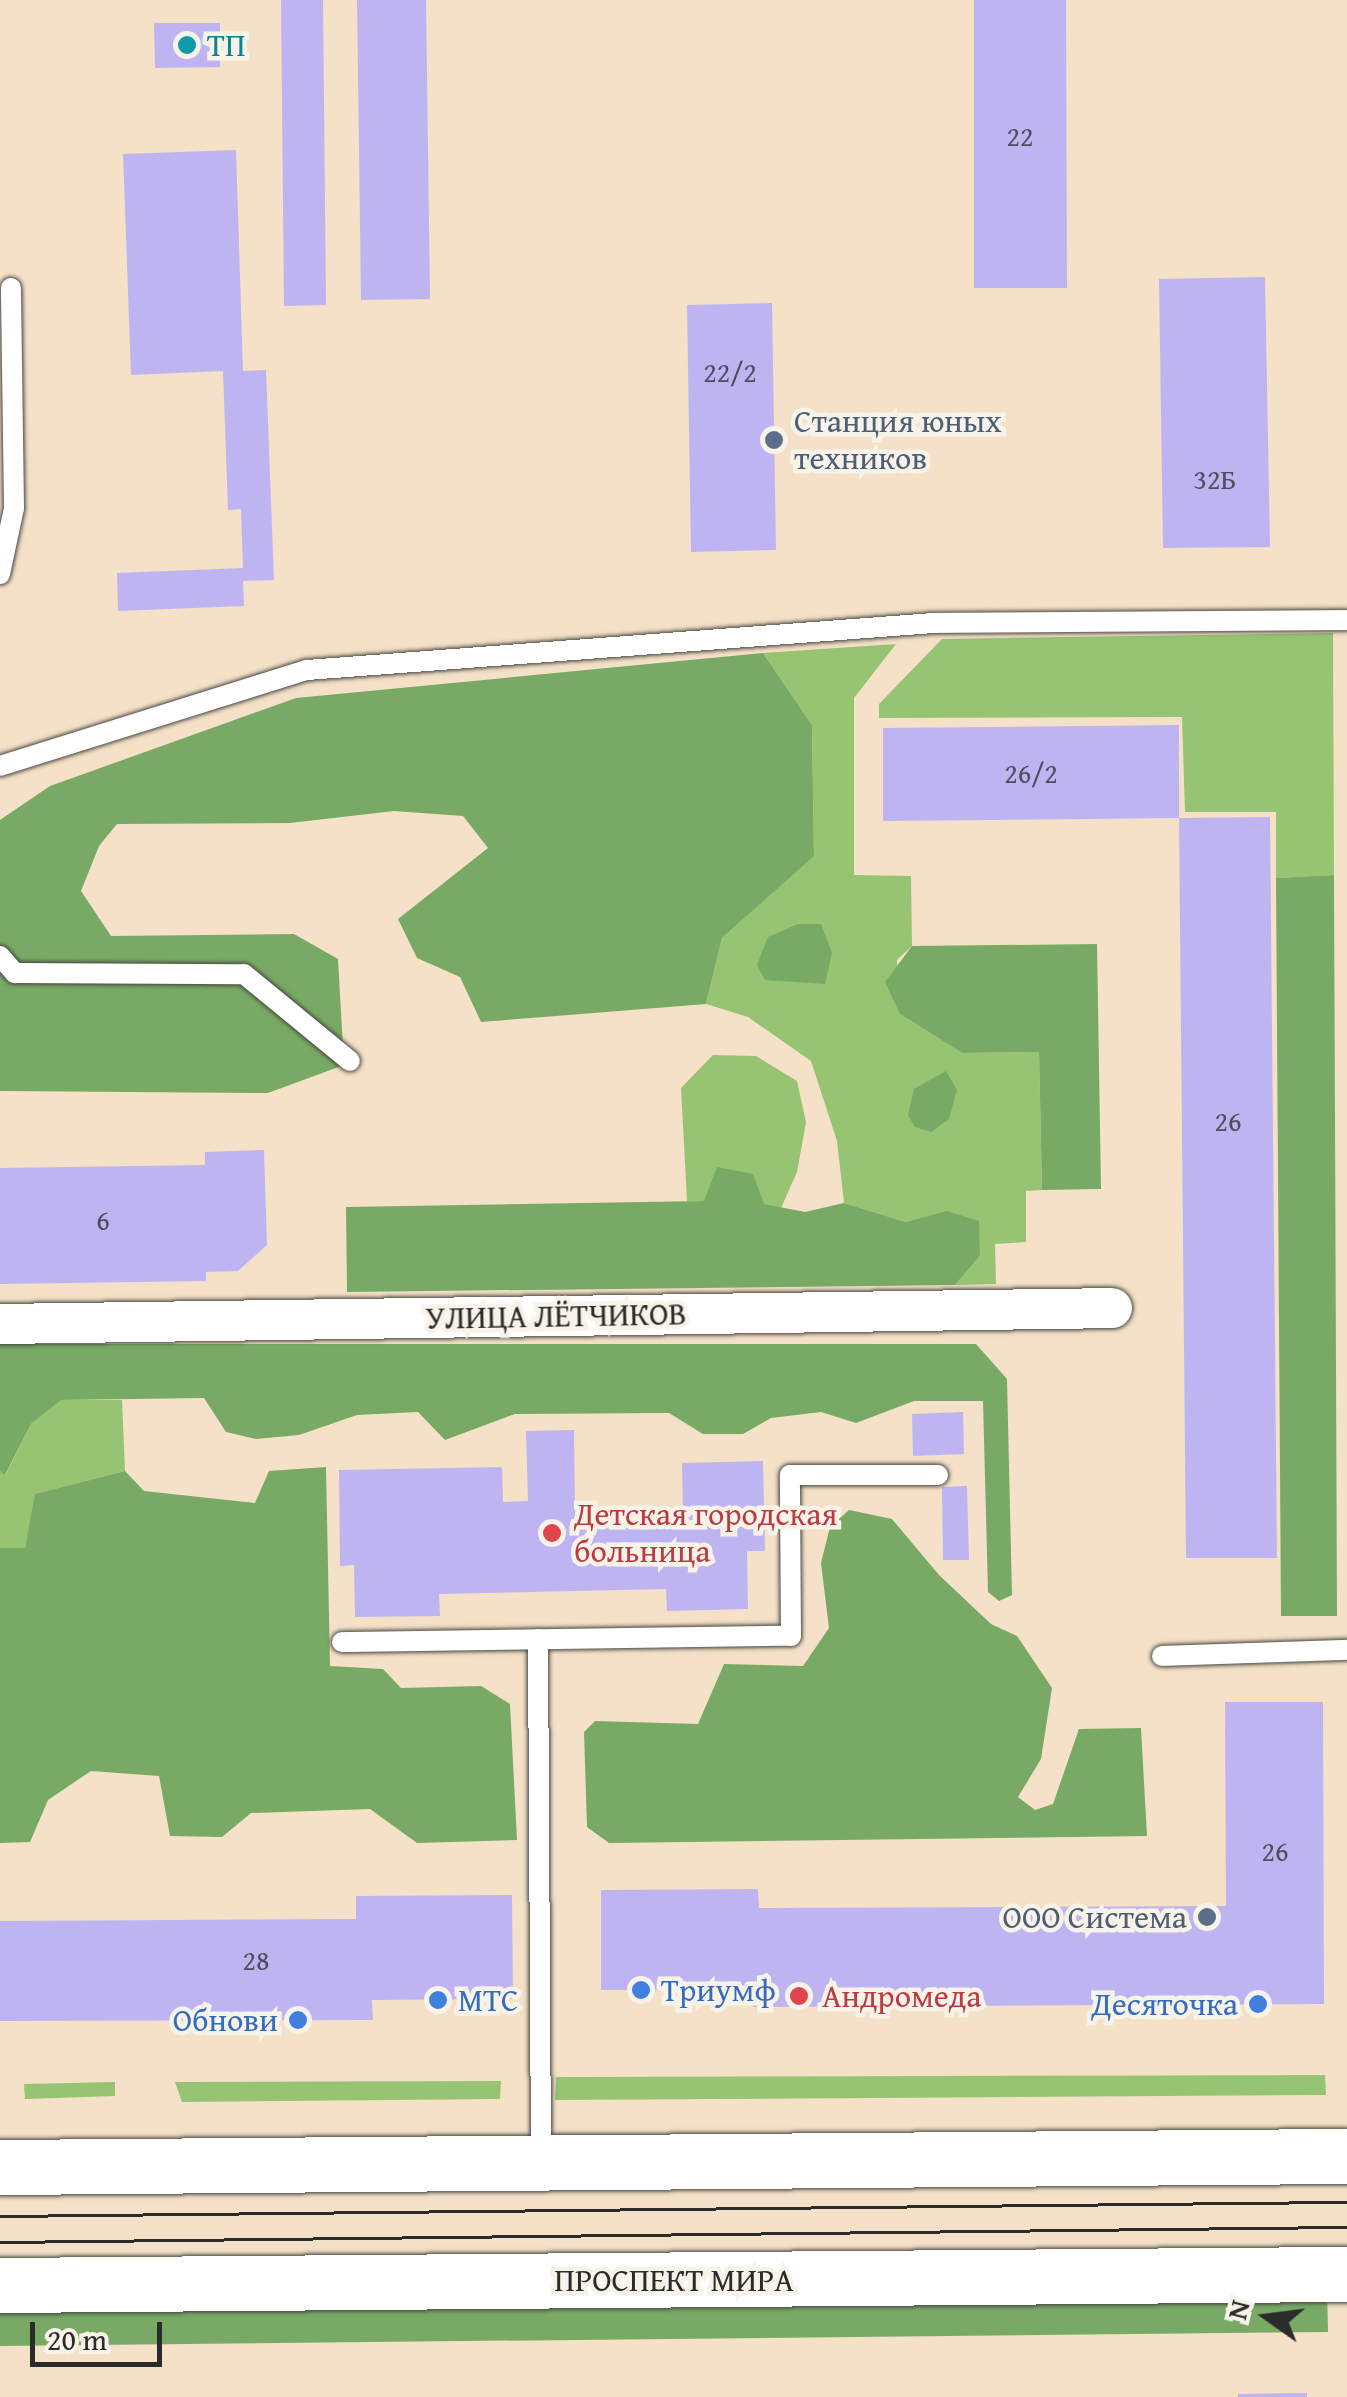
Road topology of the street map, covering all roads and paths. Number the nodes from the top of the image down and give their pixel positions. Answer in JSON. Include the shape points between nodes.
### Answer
{"nodes":[{"id":1,"x":12,"y":288,"type":"dead end"},
{"id":2,"x":0,"y":574,"type":"edge"},
{"id":3,"x":1347,"y":620,"type":"edge"},
{"id":4,"x":0,"y":766,"type":"edge"},
{"id":5,"x":0,"y":956,"type":"edge"},
{"id":6,"x":350,"y":1061,"type":"dead end"},
{"id":7,"x":1112,"y":1308,"type":"dead end"},
{"id":8,"x":0,"y":1324,"type":"edge"},
{"id":9,"x":938,"y":1475,"type":"dead end"},
{"id":10,"x":538,"y":1639,"type":"junction"},
{"id":11,"x":342,"y":1642,"type":"dead end"},
{"id":12,"x":1347,"y":1650,"type":"edge"},
{"id":13,"x":1162,"y":1656,"type":"dead end"},
{"id":14,"x":1347,"y":2156,"type":"edge"},
{"id":15,"x":542,"y":2162,"type":"junction"},
{"id":16,"x":0,"y":2167,"type":"edge"},
{"id":17,"x":1347,"y":2274,"type":"edge"},
{"id":18,"x":0,"y":2286,"type":"edge"}],
"edges":[{"from":1,"to":2,"type":"lane","via":[[14,508]]},
{"from":3,"to":4,"type":"lane","via":[[934,623],[307,670]]},
{"from":5,"to":6,"type":"lane","via":[[15,973],[244,974]]},
{"from":7,"to":8,"type":"street","name":"УЛИЦА ЛЁТЧИКОВ"},
{"from":9,"to":10,"type":"lane","via":[[790,1475],[791,1636]]},
{"from":10,"to":11,"type":"lane"},
{"from":10,"to":15,"type":"lane"},
{"from":12,"to":13,"type":"lane"},
{"from":14,"to":15,"type":"main road"},
{"from":15,"to":16,"type":"main road"},
{"from":17,"to":18,"type":"main road","name":"ПРОСПЕКТ МИРА"}]}
